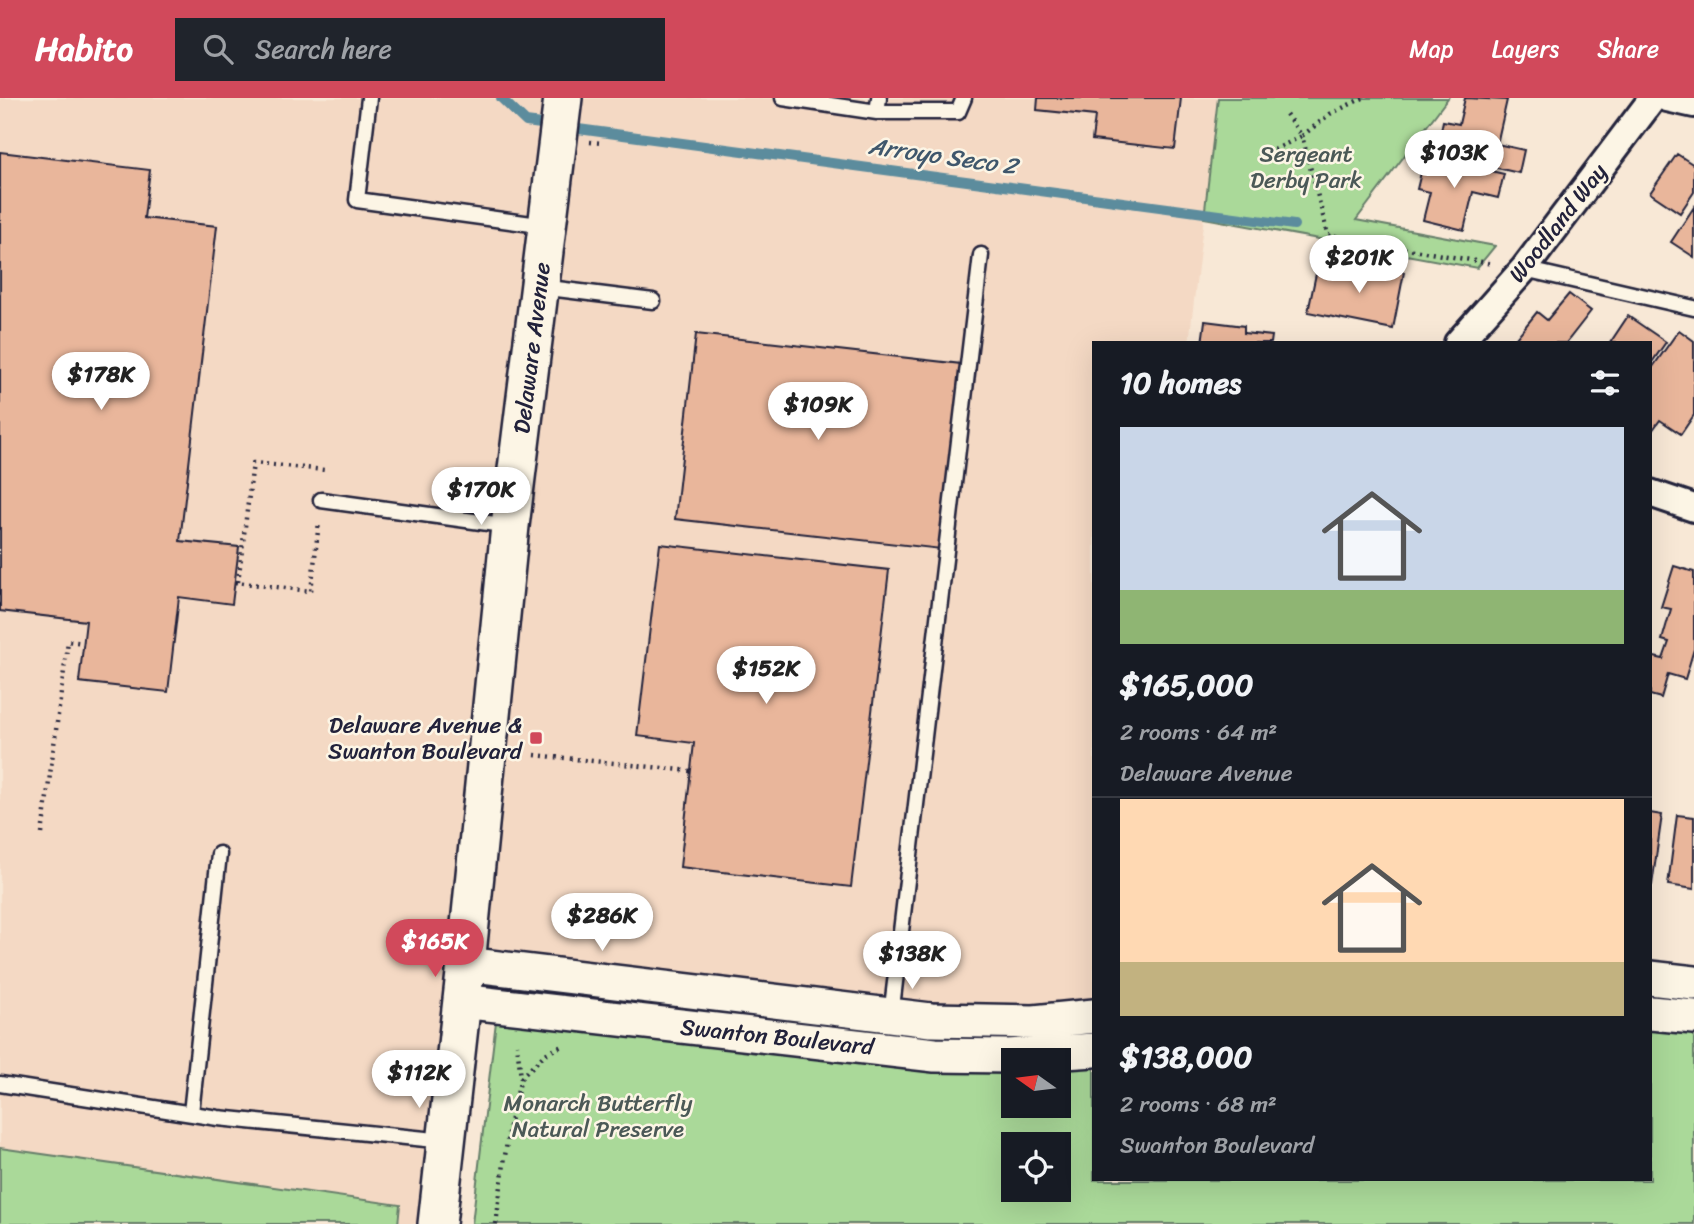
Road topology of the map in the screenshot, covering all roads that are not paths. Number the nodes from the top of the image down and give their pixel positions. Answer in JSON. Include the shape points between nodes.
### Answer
{"nodes":[{"id":1,"x":369,"y":98,"type":"edge"},
{"id":2,"x":564,"y":98,"type":"edge"},
{"id":3,"x":783,"y":98,"type":"edge"},
{"id":4,"x":964,"y":98,"type":"edge"},
{"id":5,"x":1653,"y":98,"type":"edge"},
{"id":6,"x":1667,"y":98,"type":"edge"},
{"id":7,"x":1694,"y":104,"type":"edge"},
{"id":8,"x":878,"y":105,"type":"edge"},
{"id":9,"x":548,"y":226,"type":"junction"},
{"id":10,"x":981,"y":255,"type":"dead end"},
{"id":11,"x":1524,"y":269,"type":"junction"},
{"id":12,"x":540,"y":286,"type":"junction"},
{"id":13,"x":653,"y":301,"type":"dead end"},
{"id":14,"x":1694,"y":308,"type":"edge"},
{"id":15,"x":1460,"y":341,"type":"edge"},
{"id":16,"x":1652,"y":494,"type":"edge"},
{"id":17,"x":321,"y":500,"type":"road end"},
{"id":18,"x":1694,"y":508,"type":"edge"},
{"id":19,"x":510,"y":526,"type":"junction"},
{"id":20,"x":219,"y":854,"type":"dead end"},
{"id":21,"x":466,"y":964,"type":"junction"},
{"id":22,"x":1652,"y":978,"type":"edge"},
{"id":23,"x":1694,"y":983,"type":"edge"},
{"id":24,"x":461,"y":1002,"type":"junction"},
{"id":25,"x":1652,"y":1013,"type":"edge"},
{"id":26,"x":891,"y":1016,"type":"junction"},
{"id":27,"x":1092,"y":1016,"type":"edge"},
{"id":28,"x":1694,"y":1017,"type":"edge"},
{"id":29,"x":1092,"y":1051,"type":"edge"},
{"id":30,"x":0,"y":1084,"type":"edge"},
{"id":31,"x":191,"y":1113,"type":"junction"},
{"id":32,"x":445,"y":1141,"type":"junction"},
{"id":33,"x":437,"y":1224,"type":"edge"}],
"edges":[{"from":1,"to":9,"type":"lane","via":[[357,201]]},
{"from":2,"to":9,"type":"main road","name":"Delaware Avenue"},
{"from":3,"to":8,"type":"lane"},
{"from":4,"to":8,"type":"lane","via":[[958,112]]},
{"from":5,"to":11,"type":"street","name":"Woodland Way"},
{"from":6,"to":7,"type":"street"},
{"from":9,"to":12,"type":"main road","name":"Delaware Avenue"},
{"from":10,"to":26,"type":"lane"},
{"from":11,"to":14,"type":"lane"},
{"from":11,"to":15,"type":"street","name":"Woodland Way"},
{"from":12,"to":13,"type":"lane"},
{"from":12,"to":19,"type":"main road","name":"Delaware Avenue"},
{"from":16,"to":18,"type":"street"},
{"from":17,"to":19,"type":"lane"},
{"from":19,"to":21,"type":"main road","name":"Delaware Avenue"},
{"from":20,"to":31,"type":"lane"},
{"from":21,"to":24,"type":"main road","name":"Delaware Avenue"},
{"from":21,"to":26,"type":"street","name":"Swanton Boulevard"},
{"from":22,"to":23,"type":"street"},
{"from":24,"to":29,"type":"street","name":"Swanton Boulevard","via":[[935,1055]]},
{"from":24,"to":32,"type":"main road","name":"Delaware Avenue"},
{"from":25,"to":28,"type":"street"},
{"from":26,"to":27,"type":"street","name":"Swanton Boulevard","via":[[1034,1022]]},
{"from":30,"to":31,"type":"lane"},
{"from":31,"to":32,"type":"lane"},
{"from":32,"to":33,"type":"main road","name":"Delaware Avenue"}]}
